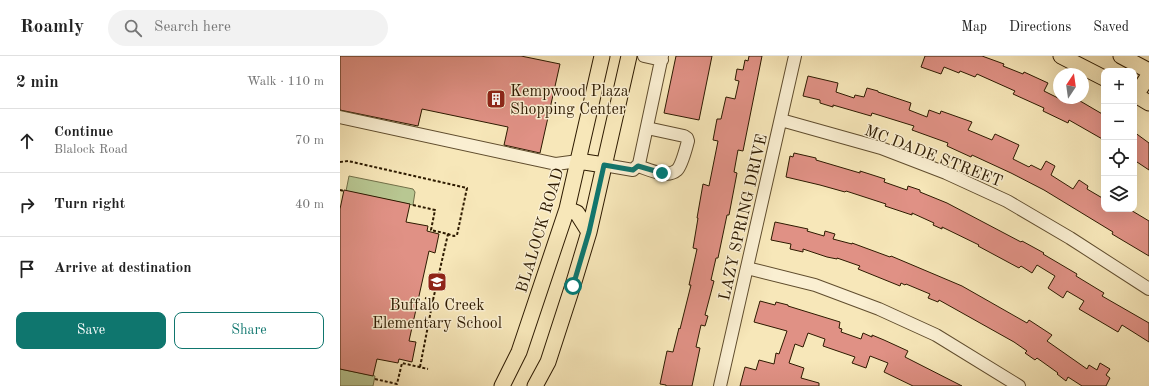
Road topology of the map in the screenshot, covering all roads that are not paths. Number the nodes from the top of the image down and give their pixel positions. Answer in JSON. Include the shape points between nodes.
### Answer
{"nodes":[{"id":1,"x":602,"y":56,"type":"edge"},
{"id":2,"x":629,"y":56,"type":"edge"},
{"id":3,"x":644,"y":56,"type":"edge"},
{"id":4,"x":795,"y":56,"type":"edge"},
{"id":5,"x":1061,"y":56,"type":"edge"},
{"id":6,"x":1121,"y":56,"type":"edge"},
{"id":7,"x":662,"y":58,"type":"edge"},
{"id":8,"x":1149,"y":71,"type":"edge"},
{"id":9,"x":1101,"y":76,"type":"edge"},
{"id":10,"x":1149,"y":76,"type":"edge"},
{"id":11,"x":1140,"y":97,"type":"edge"},
{"id":12,"x":340,"y":117,"type":"edge"},
{"id":13,"x":781,"y":120,"type":"junction"},
{"id":14,"x":647,"y":128,"type":"junction"},
{"id":15,"x":578,"y":161,"type":"junction"},
{"id":16,"x":604,"y":165,"type":"junction"},
{"id":17,"x":638,"y":166,"type":"junction"},
{"id":18,"x":567,"y":209,"type":"junction"},
{"id":19,"x":589,"y":232,"type":"junction"},
{"id":20,"x":746,"y":268,"type":"junction"},
{"id":21,"x":1149,"y":289,"type":"edge"},
{"id":22,"x":502,"y":386,"type":"edge"},
{"id":23,"x":535,"y":386,"type":"edge"},
{"id":24,"x":720,"y":386,"type":"edge"},
{"id":25,"x":1019,"y":386,"type":"edge"}],
"edges":[{"from":1,"to":15,"type":"main road","name":"BLALOCK ROAD"},
{"from":2,"to":16,"type":"main road"},
{"from":3,"to":7,"type":"street"},
{"from":4,"to":13,"type":"street","name":"LAZY SPRING DRIVE"},
{"from":5,"to":9,"type":"main road"},
{"from":6,"to":8,"type":"main road"},
{"from":7,"to":14,"type":"street"},
{"from":10,"to":11,"type":"main road"},
{"from":12,"to":15,"type":"street","via":[[556,164]]},
{"from":13,"to":20,"type":"street","name":"LAZY SPRING DRIVE"},
{"from":13,"to":21,"type":"street","name":"MC DADE STREET","via":[[880,148],[946,173],[1007,201]]},
{"from":14,"to":17,"type":"street"},
{"from":14,"to":17,"type":"street","via":[[684,136],[688,141],[680,166],[675,171],[666,174]]},
{"from":15,"to":16,"type":"main road"},
{"from":15,"to":18,"type":"main road","name":"BLALOCK ROAD"},
{"from":16,"to":17,"type":"street","via":[[633,170]]},
{"from":16,"to":19,"type":"main road"},
{"from":18,"to":19,"type":"main road","via":[[577,214]]},
{"from":18,"to":22,"type":"main road","name":"BLALOCK ROAD","via":[[519,352]]},
{"from":19,"to":23,"type":"main road","via":[[548,362]]},
{"from":20,"to":24,"type":"street","name":"LAZY SPRING DRIVE"},
{"from":20,"to":25,"type":"street","via":[[815,285],[879,309],[936,334]]}]}
